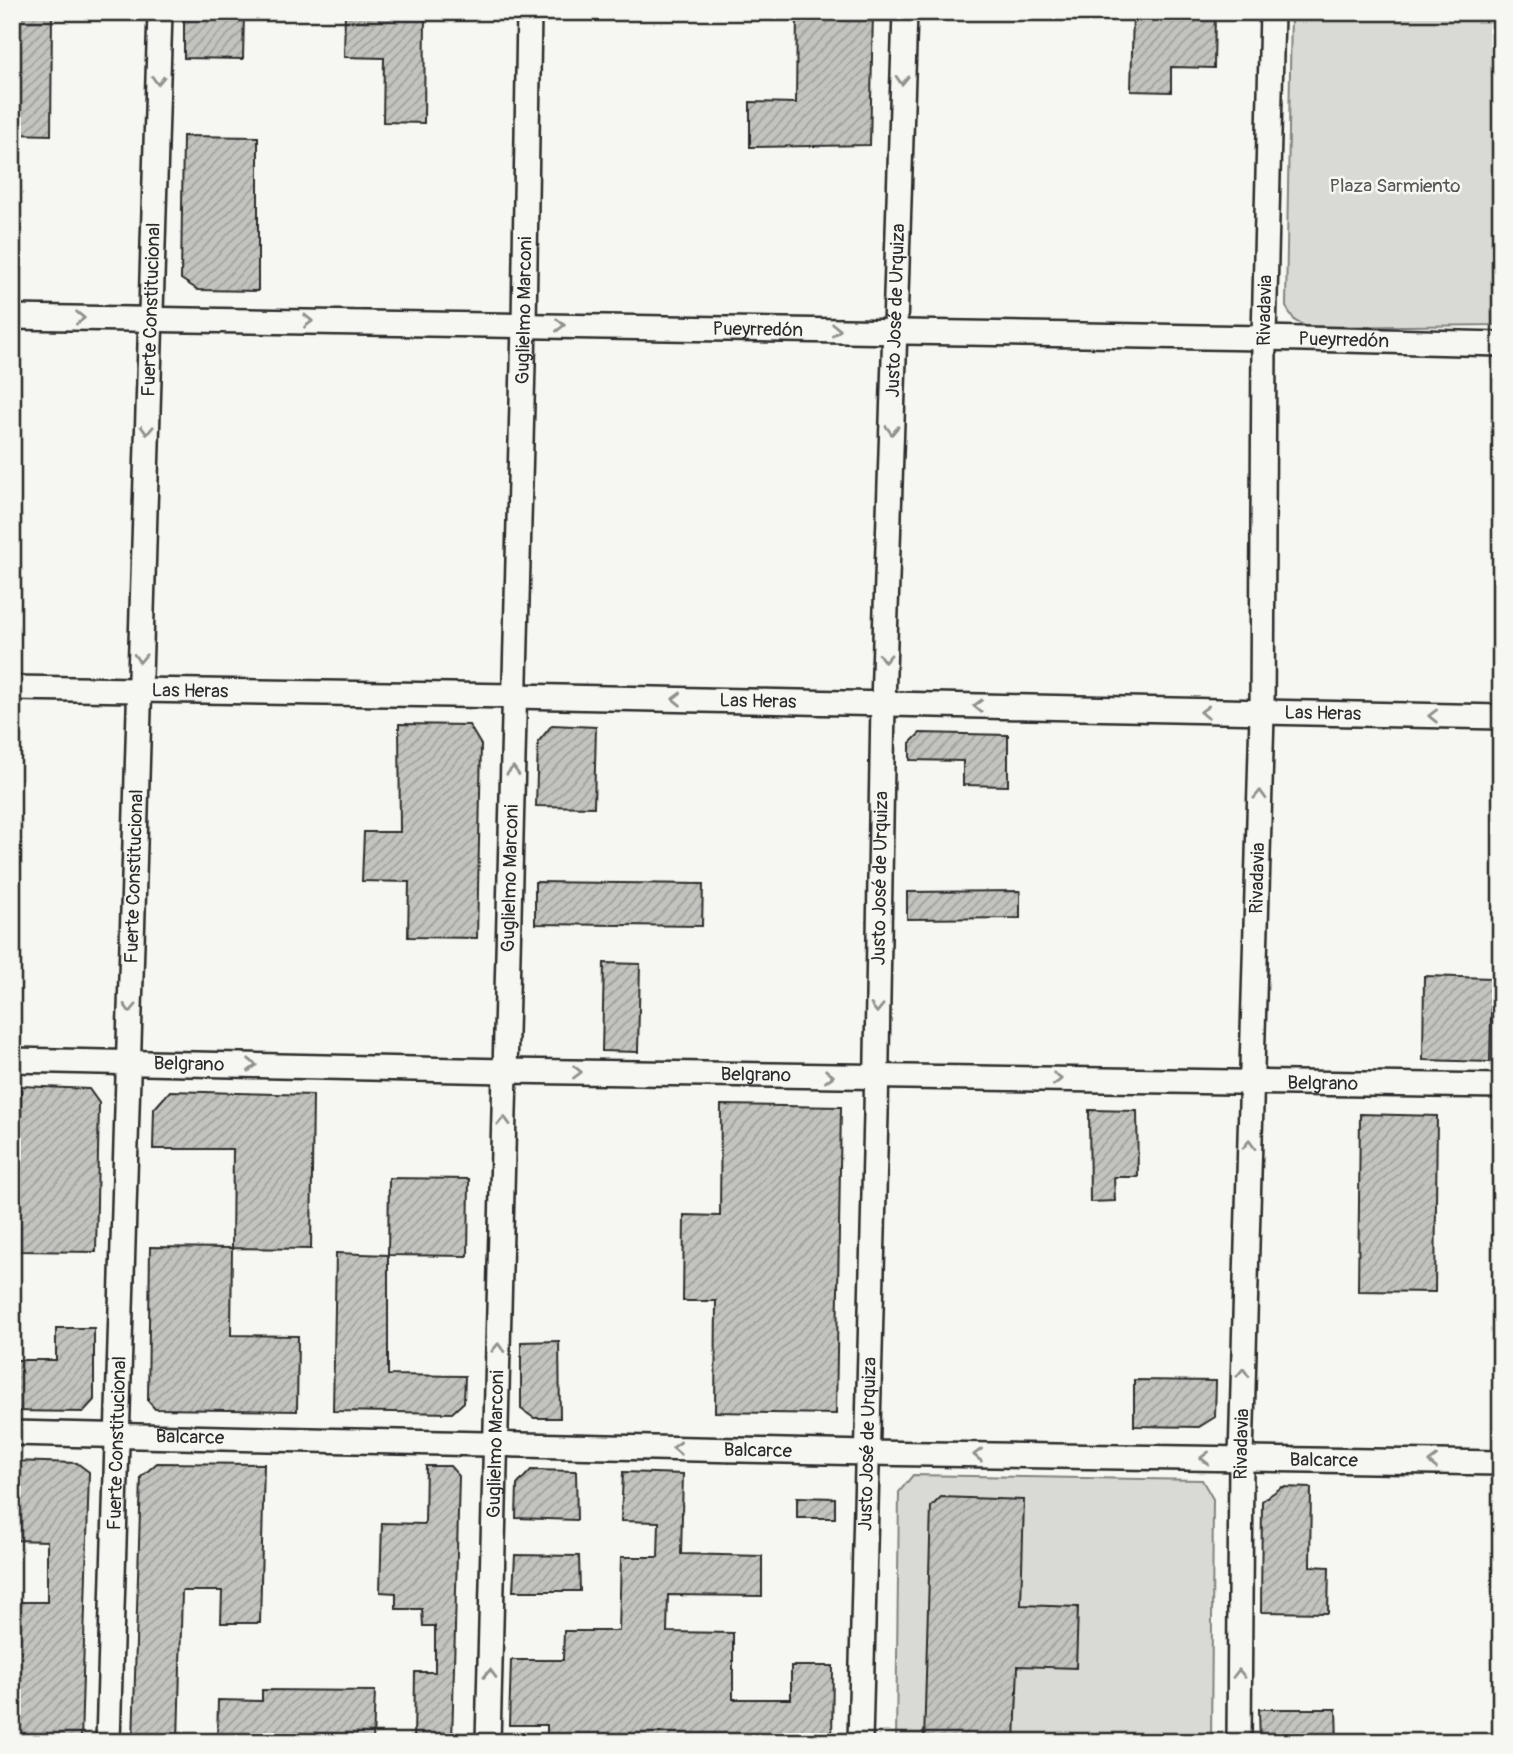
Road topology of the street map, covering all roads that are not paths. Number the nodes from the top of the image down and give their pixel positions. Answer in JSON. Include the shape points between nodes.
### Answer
{"nodes":[{"id":1,"x":160,"y":12,"type":"edge"},
{"id":2,"x":529,"y":12,"type":"edge"},
{"id":3,"x":905,"y":12,"type":"edge"},
{"id":4,"x":1272,"y":12,"type":"edge"},
{"id":5,"x":12,"y":317,"type":"edge"},
{"id":6,"x":150,"y":319,"type":"junction"},
{"id":7,"x":524,"y":324,"type":"junction"},
{"id":8,"x":895,"y":332,"type":"junction"},
{"id":9,"x":1264,"y":338,"type":"junction"},
{"id":10,"x":1501,"y":344,"type":"edge"},
{"id":11,"x":12,"y":688,"type":"edge"},
{"id":12,"x":139,"y":690,"type":"junction"},
{"id":13,"x":514,"y":696,"type":"junction"},
{"id":14,"x":883,"y":704,"type":"junction"},
{"id":15,"x":1262,"y":714,"type":"junction"},
{"id":16,"x":1501,"y":718,"type":"edge"},
{"id":17,"x":12,"y":1060,"type":"edge"},
{"id":18,"x":128,"y":1062,"type":"junction"},
{"id":19,"x":505,"y":1071,"type":"junction"},
{"id":20,"x":876,"y":1077,"type":"junction"},
{"id":21,"x":1251,"y":1082,"type":"junction"},
{"id":22,"x":1501,"y":1086,"type":"edge"},
{"id":23,"x":12,"y":1433,"type":"edge"},
{"id":24,"x":117,"y":1436,"type":"junction"},
{"id":25,"x":495,"y":1444,"type":"junction"},
{"id":26,"x":867,"y":1453,"type":"junction"},
{"id":27,"x":1241,"y":1458,"type":"junction"},
{"id":28,"x":1501,"y":1463,"type":"edge"},
{"id":29,"x":108,"y":1742,"type":"edge"},
{"id":30,"x":488,"y":1742,"type":"edge"},
{"id":31,"x":860,"y":1742,"type":"edge"},
{"id":32,"x":1239,"y":1742,"type":"edge"}],
"edges":[{"from":1,"to":6,"type":"street","name":"Fuerte Constitucional","one_way":true},
{"from":2,"to":7,"type":"street","name":"Guglielmo Marconi"},
{"from":3,"to":8,"type":"street","name":"Justo José de Urquiza","one_way":true},
{"from":4,"to":9,"type":"street","name":"Rivadavia"},
{"from":5,"to":6,"type":"street","name":"Pueyrredón","one_way":true},
{"from":6,"to":7,"type":"street","name":"Pueyrredón","one_way":true},
{"from":6,"to":12,"type":"street","name":"Fuerte Constitucional","one_way":true},
{"from":7,"to":8,"type":"street","name":"Pueyrredón","one_way":true},
{"from":7,"to":13,"type":"street","name":"Guglielmo Marconi"},
{"from":8,"to":9,"type":"street","name":"Pueyrredón"},
{"from":8,"to":14,"type":"street","name":"Justo José de Urquiza","one_way":true},
{"from":9,"to":10,"type":"street","name":"Pueyrredón"},
{"from":9,"to":15,"type":"street","name":"Rivadavia"},
{"from":11,"to":12,"type":"street","name":"Las Heras"},
{"from":12,"to":13,"type":"street","name":"Las Heras"},
{"from":12,"to":18,"type":"street","name":"Fuerte Constitucional","one_way":true},
{"from":14,"to":13,"type":"street","name":"Las Heras","one_way":true},
{"from":19,"to":13,"type":"street","name":"Guglielmo Marconi","one_way":true},
{"from":15,"to":14,"type":"street","name":"Las Heras","one_way":true},
{"from":14,"to":20,"type":"street","name":"Justo José de Urquiza","one_way":true},
{"from":16,"to":15,"type":"street","name":"Las Heras","one_way":true},
{"from":21,"to":15,"type":"street","name":"Rivadavia","one_way":true},
{"from":17,"to":18,"type":"street","name":"Belgrano"},
{"from":18,"to":19,"type":"street","name":"Belgrano","one_way":true},
{"from":18,"to":24,"type":"street","name":"Fuerte Constitucional"},
{"from":19,"to":20,"type":"street","name":"Belgrano","one_way":true},
{"from":25,"to":19,"type":"street","name":"Guglielmo Marconi","one_way":true},
{"from":20,"to":21,"type":"street","name":"Belgrano","one_way":true},
{"from":20,"to":26,"type":"street","name":"Justo José de Urquiza"},
{"from":21,"to":22,"type":"street","name":"Belgrano"},
{"from":27,"to":21,"type":"street","name":"Rivadavia","one_way":true},
{"from":23,"to":24,"type":"street","name":"Balcarce"},
{"from":24,"to":25,"type":"street","name":"Balcarce"},
{"from":24,"to":29,"type":"street","name":"Fuerte Constitucional"},
{"from":26,"to":25,"type":"street","name":"Balcarce","one_way":true},
{"from":30,"to":25,"type":"street","name":"Guglielmo Marconi","one_way":true},
{"from":27,"to":26,"type":"street","name":"Balcarce","one_way":true},
{"from":26,"to":31,"type":"street","name":"Justo José de Urquiza"},
{"from":28,"to":27,"type":"street","name":"Balcarce","one_way":true},
{"from":32,"to":27,"type":"street","name":"Rivadavia","one_way":true}]}
